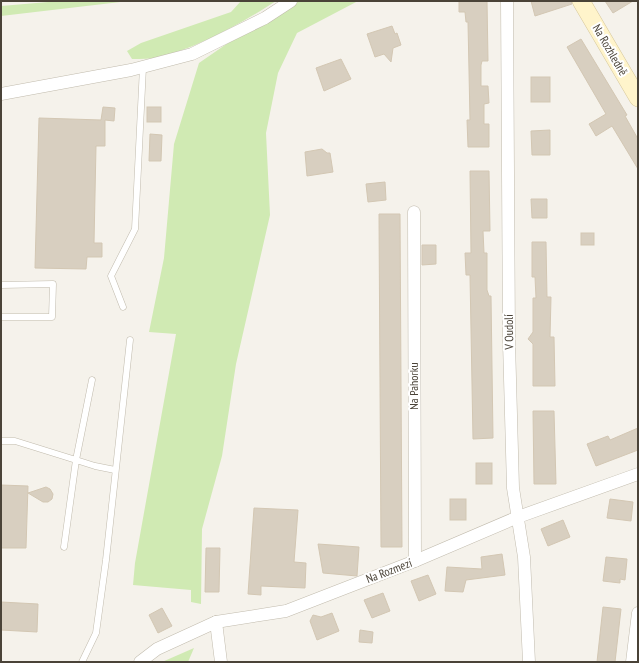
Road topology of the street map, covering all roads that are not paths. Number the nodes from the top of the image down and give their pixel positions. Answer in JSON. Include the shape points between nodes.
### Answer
{"nodes":[{"id":1,"x":291,"y":1,"type":"edge"},
{"id":2,"x":507,"y":1,"type":"edge"},
{"id":3,"x":581,"y":1,"type":"edge"},
{"id":4,"x":143,"y":67,"type":"junction"},
{"id":5,"x":1,"y":94,"type":"edge"},
{"id":6,"x":638,"y":98,"type":"edge"},
{"id":7,"x":414,"y":212,"type":"dead end"},
{"id":8,"x":1,"y":285,"type":"edge"},
{"id":9,"x":123,"y":306,"type":"dead end"},
{"id":10,"x":1,"y":317,"type":"edge"},
{"id":11,"x":130,"y":340,"type":"dead end"},
{"id":12,"x":92,"y":380,"type":"dead end"},
{"id":13,"x":1,"y":441,"type":"edge"},
{"id":14,"x":76,"y":460,"type":"junction"},
{"id":15,"x":115,"y":470,"type":"junction"},
{"id":16,"x":638,"y":474,"type":"edge"},
{"id":17,"x":518,"y":516,"type":"junction"},
{"id":18,"x":64,"y":547,"type":"dead end"},
{"id":19,"x":415,"y":560,"type":"junction"},
{"id":20,"x":638,"y":613,"type":"edge"},
{"id":21,"x":216,"y":622,"type":"junction"},
{"id":22,"x":82,"y":662,"type":"edge"},
{"id":23,"x":140,"y":662,"type":"edge"},
{"id":24,"x":221,"y":662,"type":"edge"},
{"id":25,"x":529,"y":662,"type":"edge"},
{"id":26,"x":632,"y":662,"type":"edge"}],
"edges":[{"from":1,"to":4,"type":"street","via":[[265,18],[192,54]]},
{"from":2,"to":17,"type":"street","name":"V Oudolí","via":[[509,342],[513,488]]},
{"from":3,"to":6,"type":"street","name":"Na Rozhledně"},
{"from":4,"to":5,"type":"street"},
{"from":4,"to":9,"type":"lane","via":[[135,229],[111,276]]},
{"from":7,"to":19,"type":"street","name":"Na Pahorku"},
{"from":8,"to":10,"type":"lane","via":[[53,284],[52,317]]},
{"from":11,"to":15,"type":"lane"},
{"from":12,"to":14,"type":"lane"},
{"from":13,"to":14,"type":"lane","via":[[15,441]]},
{"from":14,"to":15,"type":"lane"},
{"from":14,"to":18,"type":"lane"},
{"from":15,"to":22,"type":"lane","via":[[96,633]]},
{"from":16,"to":17,"type":"street","name":"Na Rozmezí"},
{"from":17,"to":19,"type":"street","name":"Na Rozmezí"},
{"from":17,"to":25,"type":"street","name":"V Oudolí","via":[[527,604]]},
{"from":19,"to":21,"type":"street","name":"Na Rozmezí","via":[[286,611]]},
{"from":20,"to":26,"type":"street"},
{"from":21,"to":23,"type":"street","name":"Na Rozmezí","via":[[157,649]]},
{"from":21,"to":24,"type":"street"}]}
